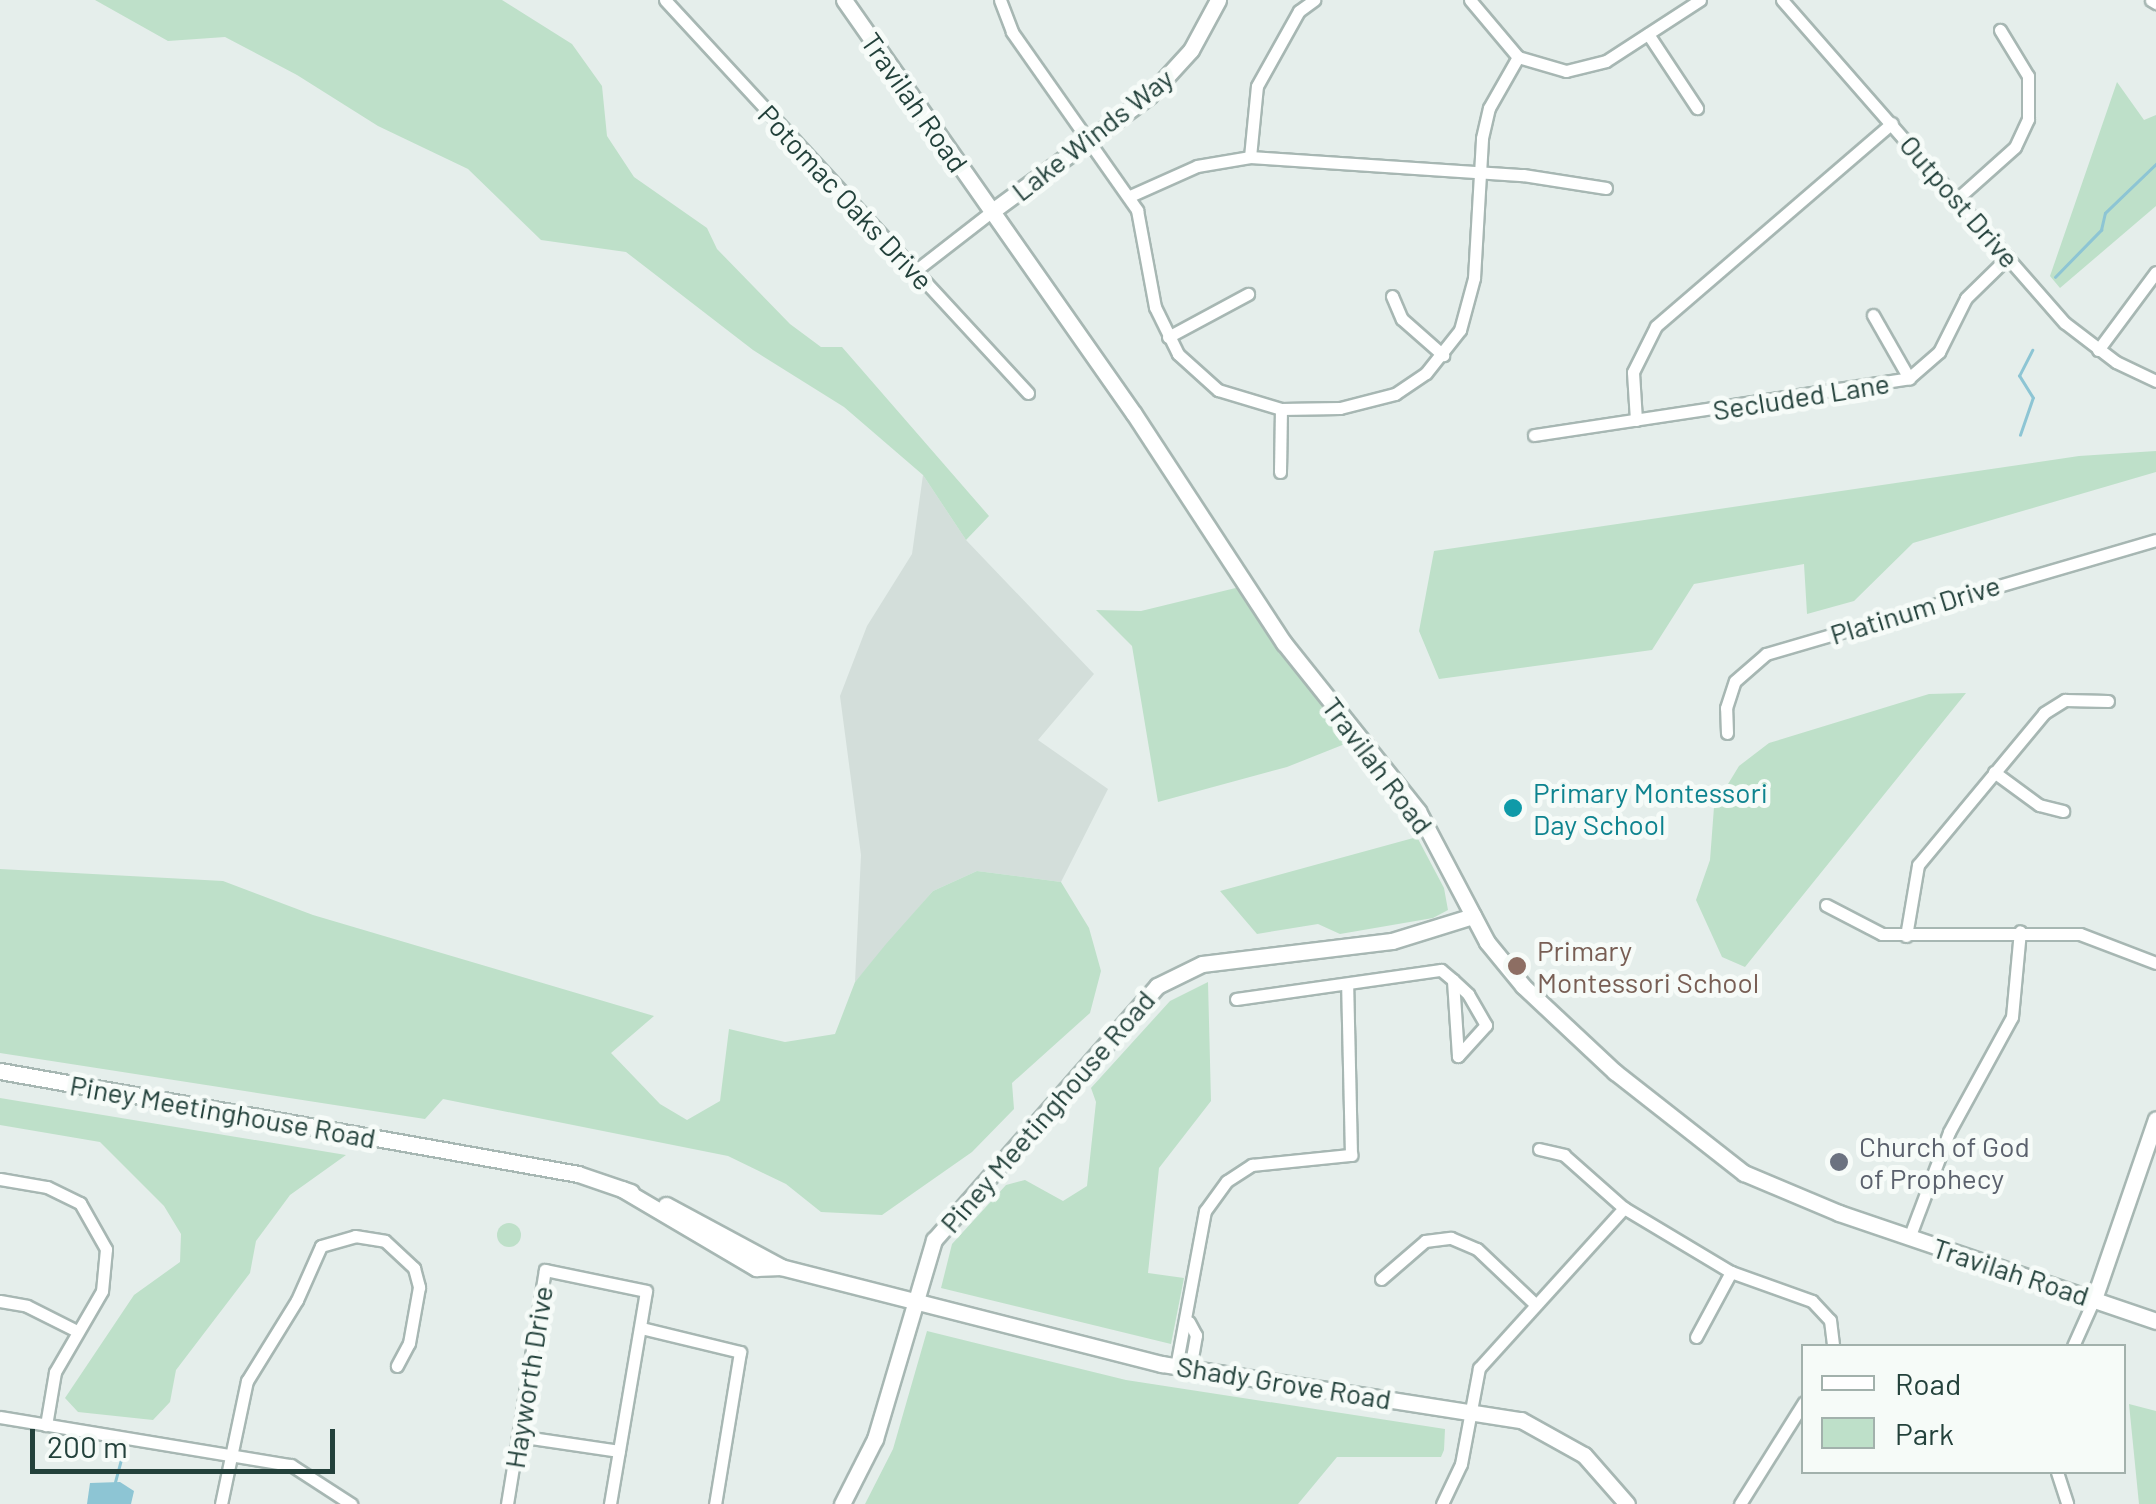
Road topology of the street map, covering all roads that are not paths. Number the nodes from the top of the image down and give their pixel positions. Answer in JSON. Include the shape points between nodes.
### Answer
{"nodes":[{"id":1,"x":665,"y":0,"type":"edge"},
{"id":2,"x":844,"y":0,"type":"edge"},
{"id":3,"x":1000,"y":0,"type":"edge"},
{"id":4,"x":1218,"y":0,"type":"edge"},
{"id":5,"x":1314,"y":0,"type":"edge"},
{"id":6,"x":1470,"y":0,"type":"edge"},
{"id":7,"x":1700,"y":0,"type":"edge"},
{"id":8,"x":1782,"y":0,"type":"edge"},
{"id":9,"x":2000,"y":30,"type":"dead end"},
{"id":10,"x":1648,"y":34,"type":"junction"},
{"id":11,"x":1518,"y":57,"type":"junction"},
{"id":12,"x":1696,"y":108,"type":"dead end"},
{"id":13,"x":1892,"y":123,"type":"junction"},
{"id":14,"x":1090,"y":140,"type":"junction"},
{"id":15,"x":1250,"y":156,"type":"junction"},
{"id":16,"x":1480,"y":174,"type":"junction"},
{"id":17,"x":1606,"y":188,"type":"dead end"},
{"id":18,"x":1130,"y":196,"type":"junction"},
{"id":19,"x":1958,"y":198,"type":"junction"},
{"id":20,"x":991,"y":212,"type":"junction"},
{"id":21,"x":2008,"y":256,"type":"junction"},
{"id":22,"x":915,"y":272,"type":"junction"},
{"id":23,"x":2156,"y":272,"type":"edge"},
{"id":24,"x":1248,"y":294,"type":"dead end"},
{"id":25,"x":1392,"y":296,"type":"dead end"},
{"id":26,"x":1873,"y":315,"type":"dead end"},
{"id":27,"x":1168,"y":337,"type":"junction"},
{"id":28,"x":2098,"y":350,"type":"junction"},
{"id":29,"x":1442,"y":356,"type":"junction"},
{"id":30,"x":1909,"y":378,"type":"junction"},
{"id":31,"x":2156,"y":380,"type":"edge"},
{"id":32,"x":1028,"y":393,"type":"dead end"},
{"id":33,"x":1281,"y":409,"type":"junction"},
{"id":34,"x":1636,"y":420,"type":"junction"},
{"id":35,"x":1534,"y":435,"type":"dead end"},
{"id":36,"x":1280,"y":472,"type":"dead end"},
{"id":37,"x":2156,"y":540,"type":"edge"},
{"id":38,"x":2108,"y":701,"type":"dead end"},
{"id":39,"x":1727,"y":733,"type":"dead end"},
{"id":40,"x":1994,"y":772,"type":"junction"},
{"id":41,"x":2063,"y":812,"type":"dead end"},
{"id":42,"x":1826,"y":905,"type":"dead end"},
{"id":43,"x":1473,"y":916,"type":"junction"},
{"id":44,"x":2020,"y":931,"type":"junction"},
{"id":45,"x":1906,"y":936,"type":"junction"},
{"id":46,"x":2156,"y":963,"type":"edge"},
{"id":47,"x":1453,"y":980,"type":"junction"},
{"id":48,"x":1347,"y":984,"type":"junction"},
{"id":49,"x":1236,"y":999,"type":"dead end"},
{"id":50,"x":0,"y":1071,"type":"edge"},
{"id":51,"x":2156,"y":1119,"type":"edge"},
{"id":52,"x":1538,"y":1150,"type":"dead end"},
{"id":53,"x":0,"y":1179,"type":"edge"},
{"id":54,"x":1624,"y":1208,"type":"junction"},
{"id":55,"x":1910,"y":1238,"type":"junction"},
{"id":56,"x":1731,"y":1272,"type":"junction"},
{"id":57,"x":1381,"y":1279,"type":"dead end"},
{"id":58,"x":2094,"y":1299,"type":"junction"},
{"id":59,"x":0,"y":1301,"type":"edge"},
{"id":60,"x":916,"y":1301,"type":"junction"},
{"id":61,"x":1536,"y":1305,"type":"junction"},
{"id":62,"x":2156,"y":1321,"type":"edge"},
{"id":63,"x":641,"y":1328,"type":"junction"},
{"id":64,"x":77,"y":1331,"type":"junction"},
{"id":65,"x":1696,"y":1338,"type":"dead end"},
{"id":66,"x":1833,"y":1344,"type":"edge"},
{"id":67,"x":2074,"y":1344,"type":"edge"},
{"id":68,"x":397,"y":1366,"type":"dead end"},
{"id":69,"x":1183,"y":1368,"type":"junction"},
{"id":70,"x":1801,"y":1407,"type":"edge"},
{"id":71,"x":1469,"y":1410,"type":"junction"},
{"id":72,"x":0,"y":1417,"type":"edge"},
{"id":73,"x":46,"y":1425,"type":"junction"},
{"id":74,"x":518,"y":1436,"type":"junction"},
{"id":75,"x":619,"y":1451,"type":"junction"},
{"id":76,"x":231,"y":1453,"type":"junction"},
{"id":77,"x":2058,"y":1474,"type":"edge"},
{"id":78,"x":1447,"y":1503,"type":"edge"},
{"id":79,"x":2067,"y":1503,"type":"edge"},
{"id":80,"x":221,"y":1504,"type":"edge"},
{"id":81,"x":351,"y":1504,"type":"edge"},
{"id":82,"x":506,"y":1504,"type":"edge"},
{"id":83,"x":610,"y":1504,"type":"edge"},
{"id":84,"x":714,"y":1504,"type":"edge"},
{"id":85,"x":842,"y":1504,"type":"edge"},
{"id":86,"x":1628,"y":1504,"type":"edge"},
{"id":87,"x":1740,"y":1504,"type":"edge"}],
"edges":[{"from":1,"to":22,"type":"street","name":"Potomac Oaks Drive"},
{"from":2,"to":20,"type":"main road","name":"Travilah Road"},
{"from":3,"to":14,"type":"street","via":[[1012,32]]},
{"from":4,"to":14,"type":"main road","name":"Lake Winds Way","via":[[1176,70]]},
{"from":5,"to":15,"type":"street","via":[[1298,11],[1257,86]]},
{"from":6,"to":11,"type":"street"},
{"from":7,"to":10,"type":"street"},
{"from":8,"to":13,"type":"street","name":"Outpost Drive"},
{"from":9,"to":19,"type":"street","via":[[2028,76],[2028,118],[2015,146]]},
{"from":10,"to":11,"type":"street","via":[[1583,69],[1549,69]]},
{"from":10,"to":12,"type":"street"},
{"from":11,"to":16,"type":"street","via":[[1490,108]]},
{"from":13,"to":19,"type":"street","name":"Outpost Drive"},
{"from":13,"to":34,"type":"street","via":[[1656,326],[1633,372]]},
{"from":14,"to":18,"type":"street"},
{"from":14,"to":20,"type":"main road","name":"Lake Winds Way"},
{"from":15,"to":16,"type":"street"},
{"from":15,"to":18,"type":"street","via":[[1197,166]]},
{"from":16,"to":17,"type":"street"},
{"from":16,"to":29,"type":"street","via":[[1471,300]]},
{"from":18,"to":27,"type":"street"},
{"from":19,"to":21,"type":"street","name":"Outpost Drive"},
{"from":20,"to":22,"type":"street"},
{"from":20,"to":43,"type":"main road","name":"Travilah Road","via":[[1284,643],[1413,803]]},
{"from":21,"to":28,"type":"street","name":"Outpost Drive","via":[[2064,323]]},
{"from":21,"to":30,"type":"street","name":"Secluded Lane","via":[[1966,298],[1938,352]]},
{"from":22,"to":32,"type":"street","name":"Potomac Oaks Drive"},
{"from":23,"to":28,"type":"street"},
{"from":24,"to":27,"type":"street"},
{"from":25,"to":29,"type":"street","via":[[1402,319]]},
{"from":26,"to":30,"type":"street"},
{"from":27,"to":33,"type":"street","via":[[1218,390]]},
{"from":28,"to":31,"type":"street","name":"Outpost Drive"},
{"from":29,"to":33,"type":"street","via":[[1409,386],[1379,400]]},
{"from":30,"to":34,"type":"street","name":"Secluded Lane"},
{"from":33,"to":36,"type":"street"},
{"from":34,"to":35,"type":"street","name":"Secluded Lane"},
{"from":37,"to":39,"type":"street","name":"Platinum Drive","via":[[1766,654],[1735,681]]},
{"from":38,"to":40,"type":"street","via":[[2054,705]]},
{"from":40,"to":41,"type":"street","via":[[2039,805]]},
{"from":40,"to":45,"type":"street","via":[[1918,865]]},
{"from":42,"to":45,"type":"street","via":[[1859,927]]},
{"from":43,"to":55,"type":"main road","name":"Travilah Road","via":[[1522,986],[1706,1148],[1770,1186]]},
{"from":43,"to":60,"type":"main road","name":"Piney Meetinghouse Road","via":[[1392,941],[1218,960],[1174,974],[1142,1000],[949,1216],[934,1240]]},
{"from":44,"to":45,"type":"street"},
{"from":44,"to":46,"type":"street","via":[[2080,934]]},
{"from":44,"to":55,"type":"street","via":[[2012,1018],[1949,1132]]},
{"from":47,"to":47,"type":"street","via":[[1454,999],[1458,1056],[1486,1024]]},
{"from":47,"to":48,"type":"street","via":[[1441,970]]},
{"from":48,"to":49,"type":"street"},
{"from":48,"to":69,"type":"street","via":[[1351,1155],[1252,1165],[1226,1182],[1205,1211],[1189,1322],[1196,1335]]},
{"from":50,"to":60,"type":"main road","name":"Piney Meetinghouse Road","via":[[578,1174],[622,1189],[756,1268],[782,1268]]},
{"from":51,"to":58,"type":"main road"},
{"from":52,"to":54,"type":"street","via":[[1564,1155]]},
{"from":53,"to":64,"type":"street","via":[[65,1193],[100,1230],[108,1269]]},
{"from":54,"to":56,"type":"street"},
{"from":54,"to":61,"type":"street"},
{"from":55,"to":58,"type":"main road","name":"Travilah Road"},
{"from":56,"to":65,"type":"street"},
{"from":56,"to":66,"type":"street","via":[[1812,1301],[1830,1320]]},
{"from":57,"to":61,"type":"street","via":[[1426,1241],[1451,1238],[1477,1249]]},
{"from":58,"to":62,"type":"main road","name":"Travilah Road"},
{"from":58,"to":67,"type":"street"},
{"from":59,"to":64,"type":"street","via":[[27,1306]]},
{"from":60,"to":69,"type":"main road","name":"Shady Grove Road"},
{"from":60,"to":85,"type":"main road","via":[[874,1439]]},
{"from":61,"to":71,"type":"street","via":[[1479,1368]]},
{"from":63,"to":74,"type":"street","name":"Hayworth Drive","via":[[643,1286],[545,1270]]},
{"from":63,"to":75,"type":"street","name":"Hayworth Drive"},
{"from":63,"to":84,"type":"street","via":[[740,1352]]},
{"from":64,"to":73,"type":"street","via":[[55,1372]]},
{"from":68,"to":76,"type":"street","via":[[419,1286],[414,1268],[385,1241],[355,1236],[321,1246],[247,1381]]},
{"from":69,"to":71,"type":"main road","name":"Shady Grove Road"},
{"from":70,"to":87,"type":"street"},
{"from":71,"to":78,"type":"street"},
{"from":71,"to":86,"type":"main road","name":"Shady Grove Road","via":[[1521,1420],[1565,1440]]},
{"from":72,"to":73,"type":"street"},
{"from":73,"to":76,"type":"street"},
{"from":74,"to":75,"type":"street"},
{"from":74,"to":82,"type":"street","name":"Hayworth Drive"},
{"from":75,"to":83,"type":"street","name":"Hayworth Drive"},
{"from":76,"to":80,"type":"street"},
{"from":76,"to":81,"type":"street","via":[[291,1464]]},
{"from":77,"to":79,"type":"street"}]}
